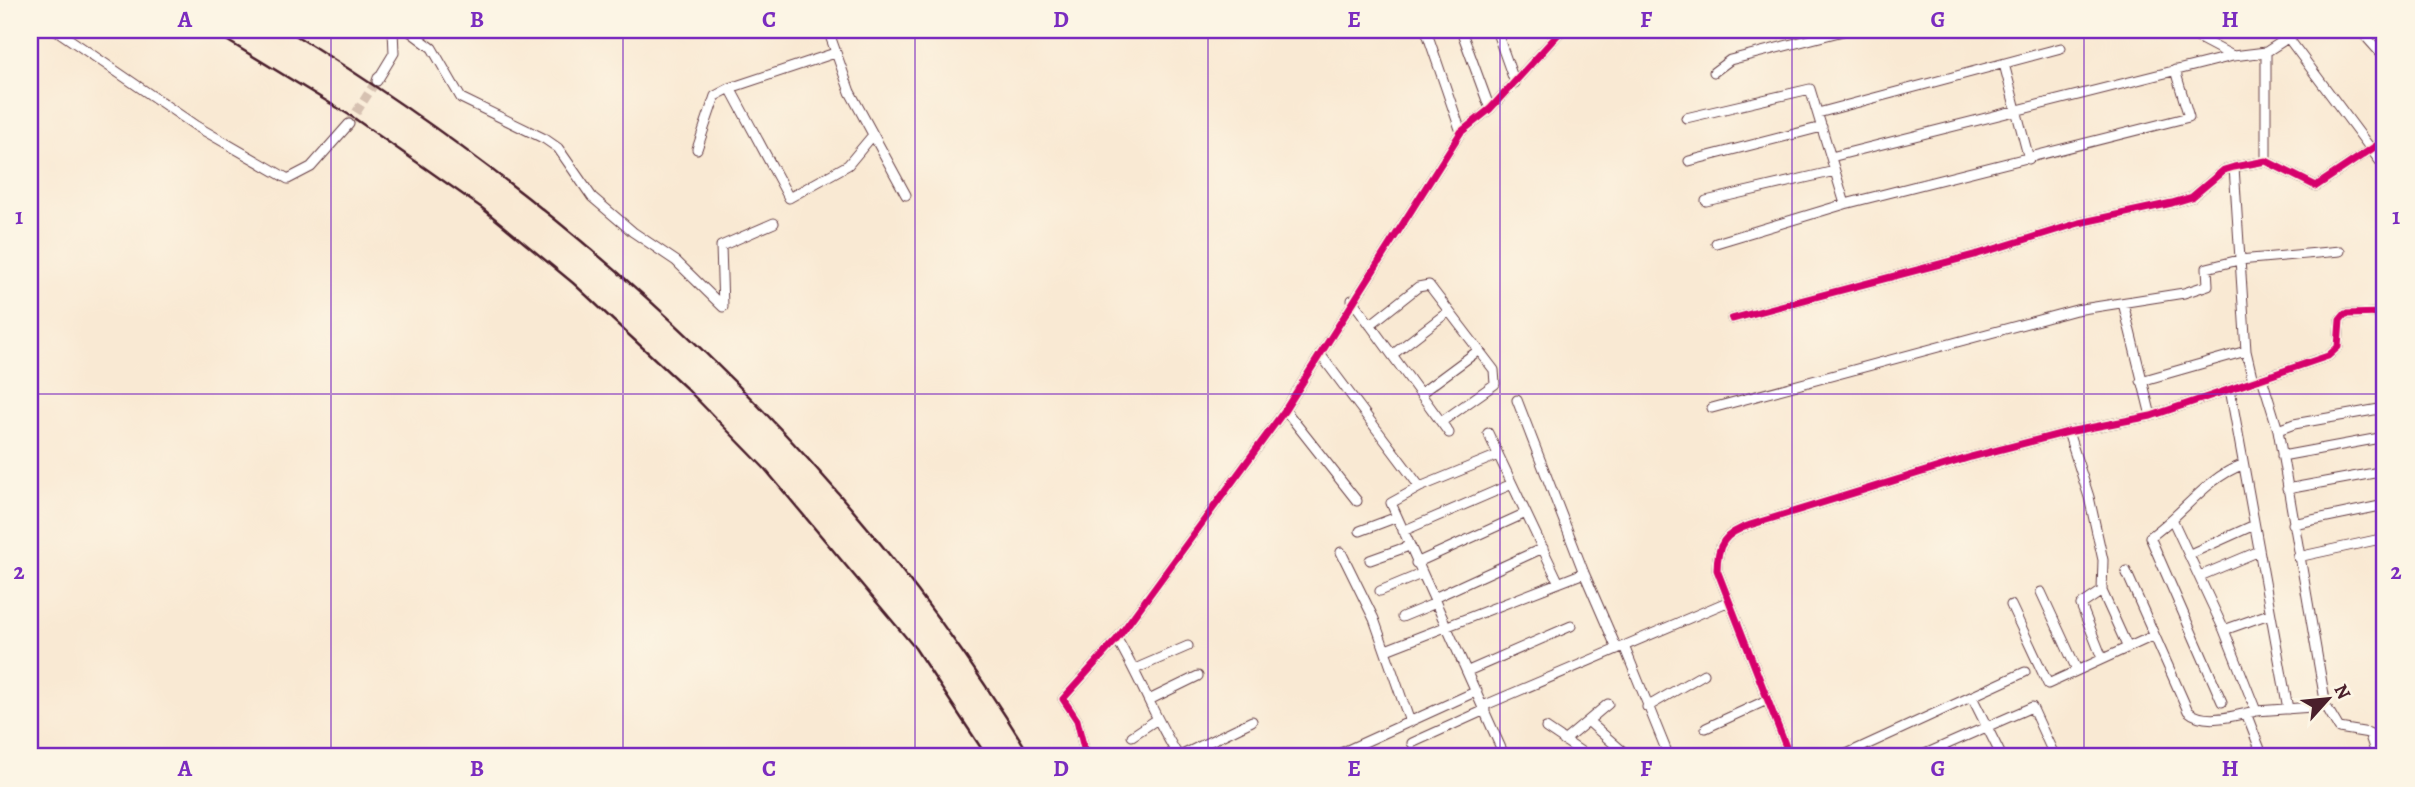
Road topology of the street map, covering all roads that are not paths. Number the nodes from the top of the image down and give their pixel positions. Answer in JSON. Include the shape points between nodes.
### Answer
{"nodes":[{"id":1,"x":56,"y":30,"type":"edge"},
{"id":2,"x":393,"y":30,"type":"edge"},
{"id":3,"x":408,"y":30,"type":"edge"},
{"id":4,"x":1426,"y":30,"type":"edge"},
{"id":5,"x":1461,"y":30,"type":"edge"},
{"id":6,"x":1496,"y":30,"type":"edge"},
{"id":7,"x":1562,"y":30,"type":"edge"},
{"id":8,"x":1847,"y":30,"type":"edge"},
{"id":9,"x":2172,"y":30,"type":"edge"},
{"id":10,"x":2301,"y":30,"type":"edge"},
{"id":11,"x":2360,"y":30,"type":"edge"},
{"id":12,"x":832,"y":31,"type":"edge"},
{"id":13,"x":2288,"y":39,"type":"junction"},
{"id":14,"x":2062,"y":48,"type":"dead end"},
{"id":15,"x":835,"y":52,"type":"junction"},
{"id":16,"x":2266,"y":52,"type":"junction"},
{"id":17,"x":2233,"y":56,"type":"junction"},
{"id":18,"x":2385,"y":58,"type":"edge"},
{"id":19,"x":2004,"y":64,"type":"junction"},
{"id":20,"x":2175,"y":70,"type":"junction"},
{"id":21,"x":1714,"y":72,"type":"dead end"},
{"id":22,"x":378,"y":78,"type":"tunnel mouth"},
{"id":23,"x":1515,"y":83,"type":"junction"},
{"id":24,"x":730,"y":88,"type":"junction"},
{"id":25,"x":1490,"y":109,"type":"junction"},
{"id":26,"x":2014,"y":110,"type":"junction"},
{"id":27,"x":1818,"y":113,"type":"junction"},
{"id":28,"x":1686,"y":118,"type":"dead end"},
{"id":29,"x":349,"y":124,"type":"tunnel mouth"},
{"id":30,"x":1822,"y":127,"type":"junction"},
{"id":31,"x":1461,"y":132,"type":"junction"},
{"id":32,"x":873,"y":135,"type":"junction"},
{"id":33,"x":2385,"y":140,"type":"edge"},
{"id":34,"x":697,"y":149,"type":"dead end"},
{"id":35,"x":2371,"y":149,"type":"junction"},
{"id":36,"x":1831,"y":158,"type":"junction"},
{"id":37,"x":2029,"y":159,"type":"junction"},
{"id":38,"x":1689,"y":161,"type":"dead end"},
{"id":39,"x":2266,"y":161,"type":"junction"},
{"id":40,"x":2234,"y":167,"type":"junction"},
{"id":41,"x":2385,"y":168,"type":"edge"},
{"id":42,"x":1835,"y":171,"type":"junction"},
{"id":43,"x":906,"y":195,"type":"dead end"},
{"id":44,"x":1706,"y":201,"type":"dead end"},
{"id":45,"x":1845,"y":204,"type":"junction"},
{"id":46,"x":774,"y":223,"type":"dead end"},
{"id":47,"x":1716,"y":243,"type":"dead end"},
{"id":48,"x":2340,"y":251,"type":"dead end"},
{"id":49,"x":2239,"y":261,"type":"junction"},
{"id":50,"x":1352,"y":300,"type":"junction"},
{"id":51,"x":2123,"y":303,"type":"junction"},
{"id":52,"x":1449,"y":311,"type":"junction"},
{"id":53,"x":2385,"y":313,"type":"edge"},
{"id":54,"x":1732,"y":319,"type":"dead end"},
{"id":55,"x":1370,"y":325,"type":"junction"},
{"id":56,"x":1479,"y":350,"type":"junction"},
{"id":57,"x":2246,"y":351,"type":"junction"},
{"id":58,"x":1320,"y":355,"type":"junction"},
{"id":59,"x":1392,"y":355,"type":"junction"},
{"id":60,"x":2258,"y":379,"type":"junction"},
{"id":61,"x":2141,"y":381,"type":"junction"},
{"id":62,"x":2230,"y":389,"type":"junction"},
{"id":63,"x":1421,"y":393,"type":"junction"},
{"id":64,"x":1517,"y":400,"type":"dead end"},
{"id":65,"x":1712,"y":408,"type":"dead end"},
{"id":66,"x":2385,"y":408,"type":"edge"},
{"id":67,"x":1285,"y":410,"type":"junction"},
{"id":68,"x":2151,"y":416,"type":"junction"},
{"id":69,"x":1441,"y":422,"type":"junction"},
{"id":70,"x":2278,"y":430,"type":"junction"},
{"id":71,"x":2068,"y":432,"type":"junction"},
{"id":72,"x":1449,"y":433,"type":"dead end"},
{"id":73,"x":1488,"y":433,"type":"dead end"},
{"id":74,"x":2385,"y":437,"type":"edge"},
{"id":75,"x":1498,"y":455,"type":"junction"},
{"id":76,"x":2283,"y":456,"type":"junction"},
{"id":77,"x":2242,"y":465,"type":"junction"},
{"id":78,"x":2385,"y":471,"type":"edge"},
{"id":79,"x":1512,"y":484,"type":"junction"},
{"id":80,"x":1420,"y":486,"type":"junction"},
{"id":81,"x":2287,"y":489,"type":"junction"},
{"id":82,"x":1357,"y":501,"type":"dead end"},
{"id":83,"x":2385,"y":505,"type":"edge"},
{"id":84,"x":1526,"y":513,"type":"junction"},
{"id":85,"x":1397,"y":517,"type":"junction"},
{"id":86,"x":2173,"y":521,"type":"junction"},
{"id":87,"x":2293,"y":524,"type":"junction"},
{"id":88,"x":2252,"y":526,"type":"junction"},
{"id":89,"x":1403,"y":530,"type":"junction"},
{"id":90,"x":1360,"y":531,"type":"dead end"},
{"id":91,"x":2385,"y":538,"type":"edge"},
{"id":92,"x":1409,"y":546,"type":"junction"},
{"id":93,"x":1543,"y":548,"type":"junction"},
{"id":94,"x":1341,"y":552,"type":"dead end"},
{"id":95,"x":2257,"y":552,"type":"junction"},
{"id":96,"x":2190,"y":554,"type":"junction"},
{"id":97,"x":2298,"y":557,"type":"junction"},
{"id":98,"x":1370,"y":560,"type":"dead end"},
{"id":99,"x":1416,"y":563,"type":"junction"},
{"id":100,"x":2126,"y":571,"type":"dead end"},
{"id":101,"x":1584,"y":573,"type":"junction"},
{"id":102,"x":1421,"y":574,"type":"junction"},
{"id":103,"x":2200,"y":576,"type":"junction"},
{"id":104,"x":1559,"y":583,"type":"junction"},
{"id":105,"x":1380,"y":591,"type":"dead end"},
{"id":106,"x":2102,"y":591,"type":"junction"},
{"id":107,"x":2041,"y":592,"type":"dead end"},
{"id":108,"x":1435,"y":601,"type":"junction"},
{"id":109,"x":1727,"y":602,"type":"junction"},
{"id":110,"x":2011,"y":605,"type":"dead end"},
{"id":111,"x":2269,"y":614,"type":"junction"},
{"id":112,"x":1402,"y":617,"type":"dead end"},
{"id":113,"x":1571,"y":626,"type":"dead end"},
{"id":114,"x":1448,"y":628,"type":"junction"},
{"id":115,"x":2224,"y":630,"type":"junction"},
{"id":116,"x":2154,"y":636,"type":"junction"},
{"id":117,"x":1117,"y":639,"type":"junction"},
{"id":118,"x":1188,"y":646,"type":"dead end"},
{"id":119,"x":2127,"y":646,"type":"junction"},
{"id":120,"x":1620,"y":647,"type":"junction"},
{"id":121,"x":1386,"y":650,"type":"junction"},
{"id":122,"x":2102,"y":657,"type":"junction"},
{"id":123,"x":1135,"y":670,"type":"junction"},
{"id":124,"x":2077,"y":670,"type":"junction"},
{"id":125,"x":1468,"y":671,"type":"junction"},
{"id":126,"x":2025,"y":672,"type":"dead end"},
{"id":127,"x":1704,"y":674,"type":"dead end"},
{"id":128,"x":1198,"y":676,"type":"dead end"},
{"id":129,"x":1477,"y":691,"type":"junction"},
{"id":130,"x":1972,"y":697,"type":"junction"},
{"id":131,"x":1151,"y":699,"type":"junction"},
{"id":132,"x":1766,"y":700,"type":"junction"},
{"id":133,"x":2222,"y":702,"type":"dead end"},
{"id":134,"x":1608,"y":704,"type":"dead end"},
{"id":135,"x":2326,"y":706,"type":"junction"},
{"id":136,"x":1647,"y":707,"type":"junction"},
{"id":137,"x":1484,"y":708,"type":"junction"},
{"id":138,"x":2288,"y":709,"type":"junction"},
{"id":139,"x":2251,"y":712,"type":"junction"},
{"id":140,"x":1156,"y":720,"type":"junction"},
{"id":141,"x":1588,"y":721,"type":"junction"},
{"id":142,"x":1252,"y":722,"type":"dead end"},
{"id":143,"x":1409,"y":722,"type":"junction"},
{"id":144,"x":1986,"y":726,"type":"junction"},
{"id":145,"x":1546,"y":728,"type":"dead end"},
{"id":146,"x":1706,"y":728,"type":"dead end"},
{"id":147,"x":1132,"y":736,"type":"dead end"},
{"id":148,"x":1564,"y":741,"type":"junction"},
{"id":149,"x":1412,"y":743,"type":"dead end"},
{"id":150,"x":1856,"y":754,"type":"edge"},
{"id":151,"x":1668,"y":755,"type":"edge"},
{"id":152,"x":1789,"y":755,"type":"edge"},
{"id":153,"x":1086,"y":757,"type":"edge"},
{"id":154,"x":1179,"y":757,"type":"edge"},
{"id":155,"x":1332,"y":757,"type":"edge"},
{"id":156,"x":1505,"y":757,"type":"edge"},
{"id":157,"x":1589,"y":757,"type":"edge"},
{"id":158,"x":1629,"y":757,"type":"edge"},
{"id":159,"x":1648,"y":757,"type":"edge"},
{"id":160,"x":1776,"y":757,"type":"edge"},
{"id":161,"x":1840,"y":757,"type":"edge"},
{"id":162,"x":1918,"y":757,"type":"edge"},
{"id":163,"x":2002,"y":757,"type":"edge"},
{"id":164,"x":2055,"y":757,"type":"edge"},
{"id":165,"x":2263,"y":757,"type":"edge"},
{"id":166,"x":2377,"y":757,"type":"edge"}],
"edges":[{"from":1,"to":29,"type":"street","via":[[196,126],[288,179],[311,167]]},
{"from":2,"to":22,"type":"street","via":[[394,53]]},
{"from":3,"to":46,"type":"street","via":[[432,48],[461,98],[558,148],[592,197],[676,261],[723,307],[721,246]]},
{"from":4,"to":31,"type":"street"},
{"from":5,"to":25,"type":"street"},
{"from":6,"to":23,"type":"street"},
{"from":7,"to":23,"type":"street"},
{"from":8,"to":21,"type":"street","via":[[1730,60]]},
{"from":9,"to":17,"type":"street"},
{"from":10,"to":13,"type":"street"},
{"from":11,"to":18,"type":"street"},
{"from":12,"to":15,"type":"street"},
{"from":13,"to":16,"type":"street"},
{"from":13,"to":35,"type":"street"},
{"from":14,"to":19,"type":"street"},
{"from":15,"to":24,"type":"street"},
{"from":15,"to":32,"type":"street"},
{"from":16,"to":17,"type":"street"},
{"from":16,"to":39,"type":"street"},
{"from":17,"to":20,"type":"street"},
{"from":19,"to":26,"type":"street"},
{"from":19,"to":27,"type":"street"},
{"from":20,"to":26,"type":"street"},
{"from":20,"to":37,"type":"street","via":[[2189,117]]},
{"from":23,"to":25,"type":"street"},
{"from":24,"to":32,"type":"street","via":[[789,198],[848,165]]},
{"from":24,"to":34,"type":"street","via":[[711,102]]},
{"from":25,"to":31,"type":"street"},
{"from":26,"to":36,"type":"street"},
{"from":26,"to":37,"type":"street"},
{"from":27,"to":28,"type":"street","via":[[1810,89]]},
{"from":27,"to":30,"type":"street"},
{"from":30,"to":36,"type":"street"},
{"from":30,"to":38,"type":"street"},
{"from":31,"to":50,"type":"street"},
{"from":32,"to":43,"type":"street"},
{"from":33,"to":35,"type":"street"},
{"from":35,"to":39,"type":"street","via":[[2316,186]]},
{"from":35,"to":41,"type":"street"},
{"from":36,"to":42,"type":"street"},
{"from":37,"to":45,"type":"street"},
{"from":39,"to":40,"type":"street"},
{"from":40,"to":49,"type":"street"},
{"from":40,"to":54,"type":"street","via":[[2192,197],[2079,223]]},
{"from":42,"to":44,"type":"street"},
{"from":42,"to":45,"type":"street"},
{"from":45,"to":47,"type":"street"},
{"from":48,"to":49,"type":"street"},
{"from":49,"to":51,"type":"street","via":[[2207,268],[2208,285]]},
{"from":49,"to":57,"type":"street"},
{"from":50,"to":55,"type":"street"},
{"from":50,"to":58,"type":"street"},
{"from":51,"to":61,"type":"street"},
{"from":51,"to":65,"type":"street","via":[[2077,310]]},
{"from":52,"to":55,"type":"street","via":[[1429,285],[1423,285]]},
{"from":52,"to":56,"type":"street"},
{"from":52,"to":59,"type":"street"},
{"from":53,"to":60,"type":"street","via":[[2345,314],[2335,353]]},
{"from":55,"to":59,"type":"street"},
{"from":56,"to":63,"type":"street"},
{"from":56,"to":69,"type":"street","via":[[1494,370],[1495,384]]},
{"from":57,"to":60,"type":"street"},
{"from":57,"to":61,"type":"street"},
{"from":58,"to":67,"type":"street"},
{"from":58,"to":80,"type":"street"},
{"from":59,"to":63,"type":"street"},
{"from":60,"to":62,"type":"street"},
{"from":60,"to":70,"type":"street"},
{"from":61,"to":68,"type":"street"},
{"from":62,"to":68,"type":"street"},
{"from":62,"to":77,"type":"street"},
{"from":63,"to":69,"type":"street"},
{"from":64,"to":101,"type":"street"},
{"from":66,"to":70,"type":"street"},
{"from":67,"to":82,"type":"street"},
{"from":67,"to":117,"type":"street"},
{"from":68,"to":71,"type":"street"},
{"from":69,"to":72,"type":"street"},
{"from":70,"to":76,"type":"street"},
{"from":71,"to":106,"type":"street","via":[[2103,560]]},
{"from":71,"to":109,"type":"street","via":[[1740,528],[1721,542],[1717,554]]},
{"from":73,"to":75,"type":"street"},
{"from":74,"to":76,"type":"street"},
{"from":75,"to":79,"type":"street"},
{"from":75,"to":80,"type":"street"},
{"from":76,"to":81,"type":"street"},
{"from":77,"to":86,"type":"street","via":[[2219,474]]},
{"from":77,"to":88,"type":"street"},
{"from":78,"to":81,"type":"street"},
{"from":79,"to":84,"type":"street"},
{"from":79,"to":89,"type":"street"},
{"from":80,"to":85,"type":"street","via":[[1391,503]]},
{"from":81,"to":87,"type":"street"},
{"from":83,"to":87,"type":"street"},
{"from":84,"to":93,"type":"street"},
{"from":84,"to":99,"type":"street"},
{"from":85,"to":89,"type":"street"},
{"from":85,"to":90,"type":"street"},
{"from":86,"to":96,"type":"street"},
{"from":86,"to":133,"type":"street","via":[[2150,537]]},
{"from":87,"to":97,"type":"street"},
{"from":88,"to":95,"type":"street"},
{"from":88,"to":96,"type":"street"},
{"from":89,"to":92,"type":"street"},
{"from":91,"to":97,"type":"street"},
{"from":92,"to":98,"type":"street"},
{"from":92,"to":99,"type":"street"},
{"from":93,"to":104,"type":"street"},
{"from":93,"to":108,"type":"street"},
{"from":94,"to":121,"type":"street"},
{"from":95,"to":103,"type":"street"},
{"from":95,"to":111,"type":"street"},
{"from":96,"to":103,"type":"street"},
{"from":97,"to":135,"type":"street"},
{"from":99,"to":102,"type":"street"},
{"from":100,"to":116,"type":"street"},
{"from":101,"to":104,"type":"street"},
{"from":101,"to":120,"type":"street"},
{"from":102,"to":105,"type":"street"},
{"from":102,"to":108,"type":"street"},
{"from":103,"to":115,"type":"street"},
{"from":104,"to":114,"type":"street"},
{"from":106,"to":119,"type":"street"},
{"from":106,"to":122,"type":"street","via":[[2081,605]]},
{"from":107,"to":124,"type":"street"},
{"from":108,"to":112,"type":"street"},
{"from":108,"to":114,"type":"street"},
{"from":109,"to":120,"type":"street"},
{"from":109,"to":132,"type":"street"},
{"from":110,"to":124,"type":"street","via":[[2048,684]]},
{"from":111,"to":115,"type":"street"},
{"from":111,"to":138,"type":"street"},
{"from":113,"to":125,"type":"street"},
{"from":114,"to":121,"type":"street"},
{"from":114,"to":125,"type":"street"},
{"from":115,"to":139,"type":"street"},
{"from":116,"to":119,"type":"street"},
{"from":116,"to":139,"type":"street","via":[[2188,711],[2195,717],[2218,719]]},
{"from":117,"to":123,"type":"street"},
{"from":117,"to":153,"type":"street","via":[[1063,699],[1077,720]]},
{"from":118,"to":123,"type":"street"},
{"from":119,"to":122,"type":"street"},
{"from":120,"to":136,"type":"street"},
{"from":120,"to":137,"type":"street"},
{"from":121,"to":143,"type":"street"},
{"from":122,"to":124,"type":"street"},
{"from":123,"to":131,"type":"street"},
{"from":125,"to":129,"type":"street"},
{"from":126,"to":130,"type":"street"},
{"from":127,"to":136,"type":"street"},
{"from":128,"to":131,"type":"street"},
{"from":129,"to":137,"type":"street"},
{"from":129,"to":143,"type":"street"},
{"from":130,"to":144,"type":"street"},
{"from":130,"to":150,"type":"street"},
{"from":131,"to":140,"type":"street"},
{"from":132,"to":146,"type":"street"},
{"from":132,"to":152,"type":"street"},
{"from":134,"to":141,"type":"street"},
{"from":135,"to":138,"type":"street"},
{"from":135,"to":166,"type":"street","via":[[2339,728],[2369,733]]},
{"from":136,"to":151,"type":"street"},
{"from":137,"to":149,"type":"street"},
{"from":137,"to":156,"type":"street"},
{"from":138,"to":139,"type":"street"},
{"from":139,"to":165,"type":"street"},
{"from":140,"to":147,"type":"street"},
{"from":140,"to":154,"type":"street"},
{"from":141,"to":148,"type":"street"},
{"from":141,"to":158,"type":"street"},
{"from":142,"to":154,"type":"street"},
{"from":143,"to":155,"type":"street"},
{"from":144,"to":162,"type":"street"},
{"from":144,"to":163,"type":"street"},
{"from":144,"to":164,"type":"street","via":[[2032,708]]},
{"from":145,"to":148,"type":"street"},
{"from":148,"to":157,"type":"street"},
{"from":150,"to":161,"type":"street"},
{"from":151,"to":159,"type":"street"},
{"from":152,"to":160,"type":"street"}]}
